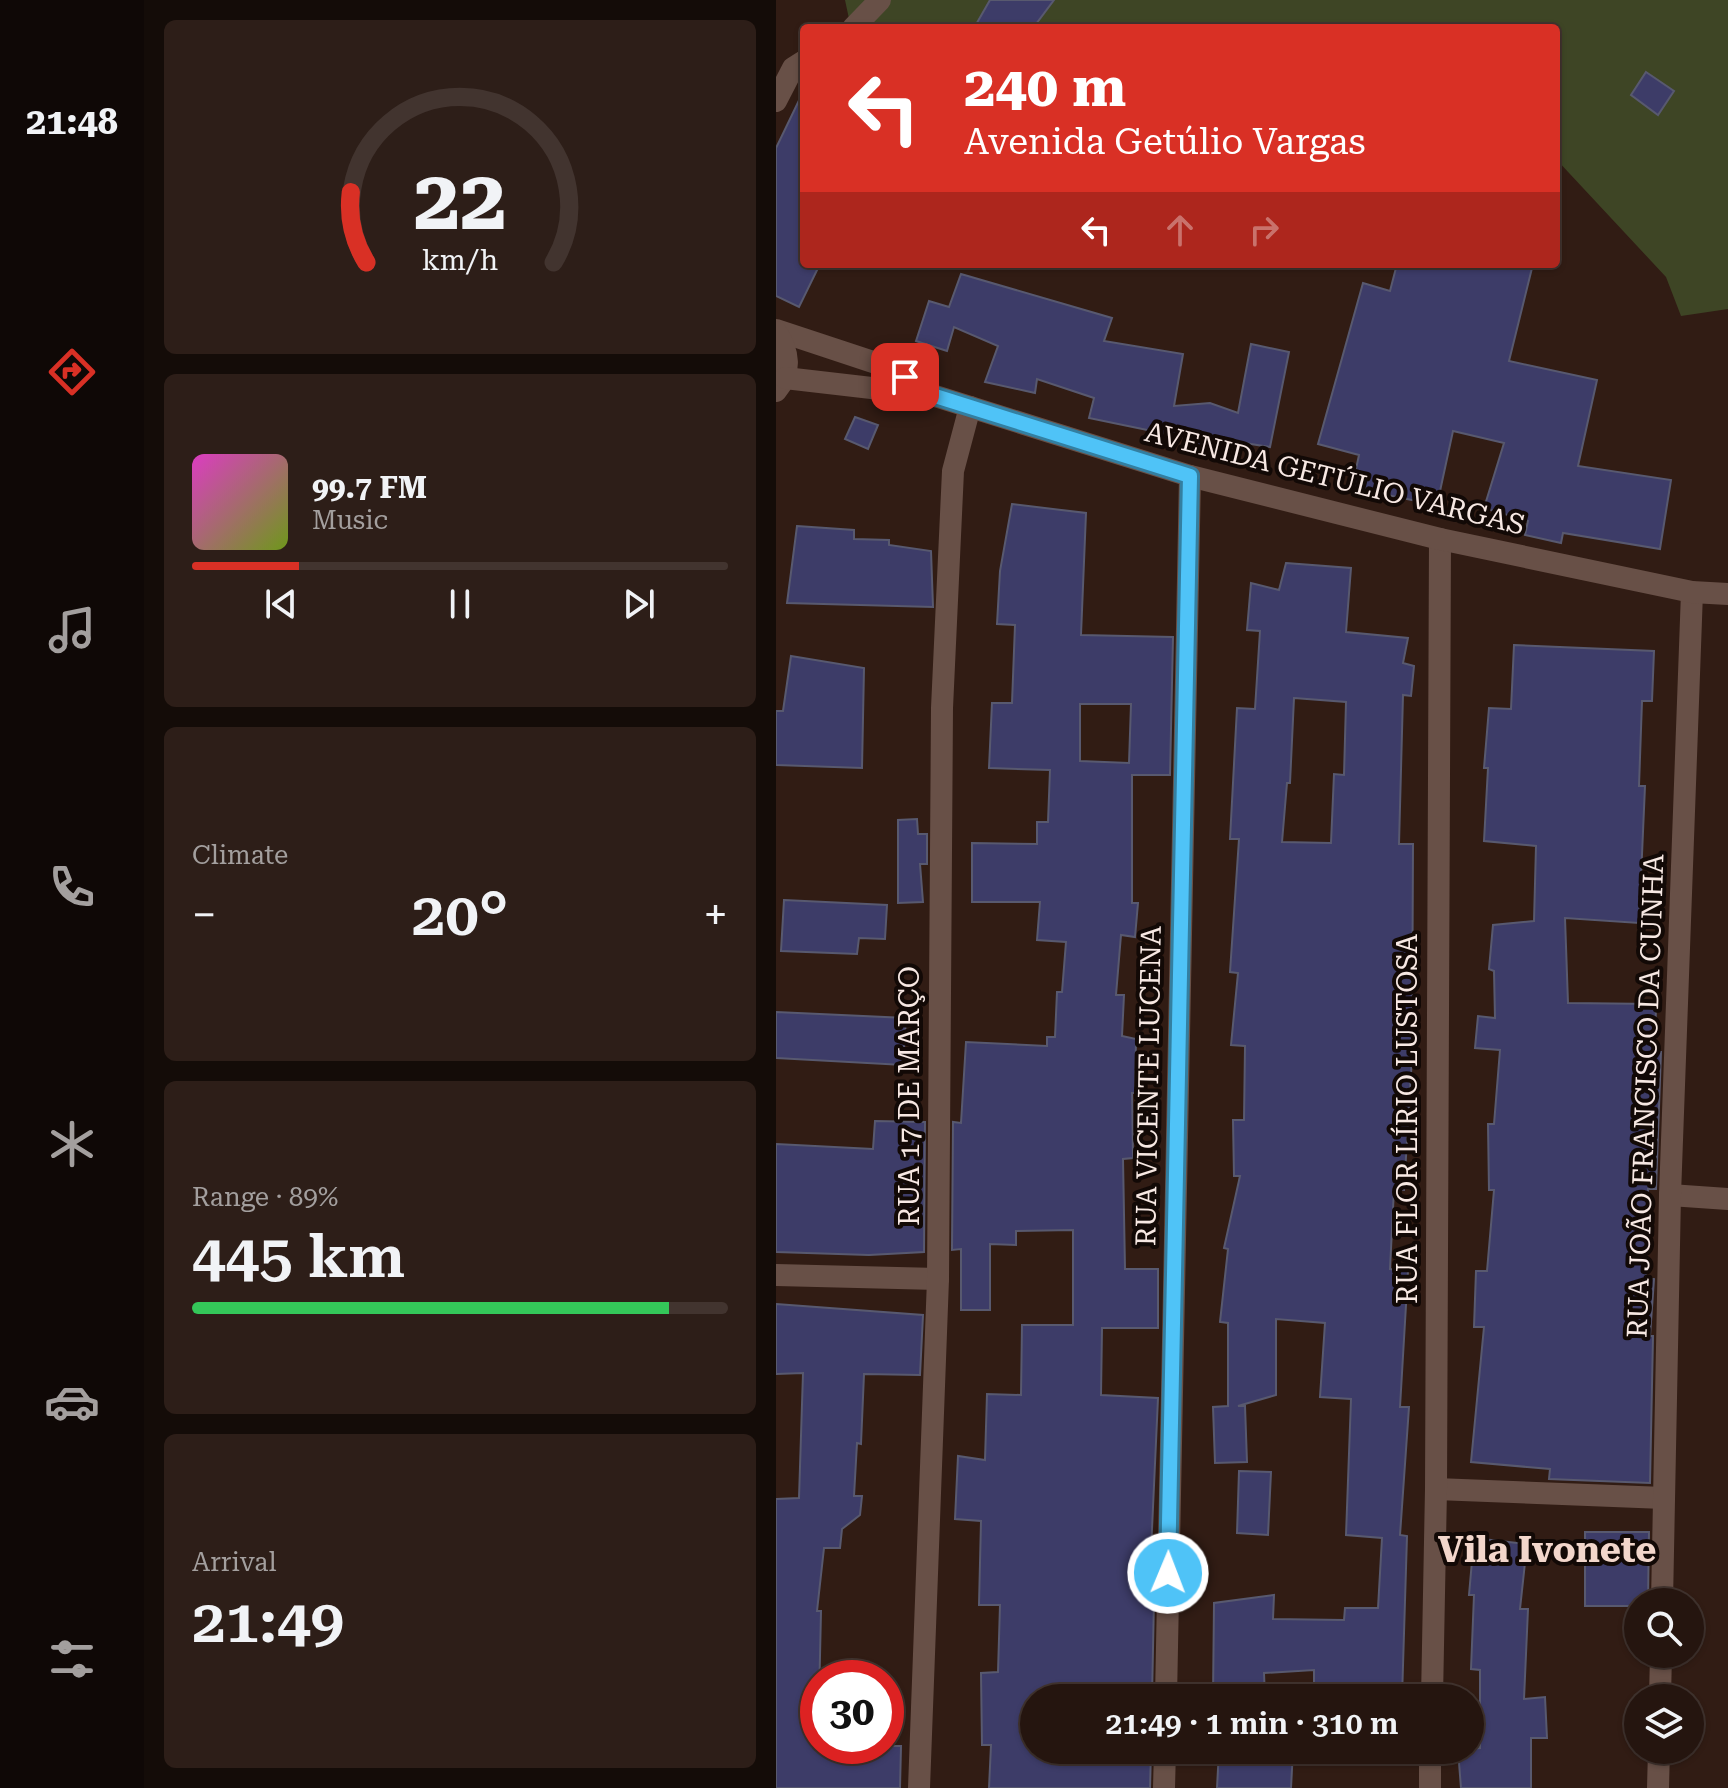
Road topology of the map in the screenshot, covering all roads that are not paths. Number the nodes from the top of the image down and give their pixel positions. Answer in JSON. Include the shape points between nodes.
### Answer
{"nodes":[{"id":1,"x":880,"y":0,"type":"edge"},
{"id":2,"x":857,"y":24,"type":"edge"},
{"id":3,"x":800,"y":64,"type":"edge"},
{"id":4,"x":776,"y":101,"type":"edge"},
{"id":5,"x":776,"y":331,"type":"edge"},
{"id":6,"x":780,"y":385,"type":"edge"},
{"id":7,"x":932,"y":395,"type":"junction"},
{"id":8,"x":970,"y":407,"type":"junction"},
{"id":9,"x":1190,"y":476,"type":"junction"},
{"id":10,"x":1440,"y":539,"type":"junction"},
{"id":11,"x":1692,"y":592,"type":"junction"},
{"id":12,"x":1728,"y":594,"type":"edge"},
{"id":13,"x":1670,"y":1195,"type":"junction"},
{"id":14,"x":1728,"y":1199,"type":"edge"},
{"id":15,"x":776,"y":1275,"type":"edge"},
{"id":16,"x":938,"y":1279,"type":"junction"},
{"id":17,"x":1436,"y":1489,"type":"junction"},
{"id":18,"x":1664,"y":1498,"type":"junction"},
{"id":19,"x":1662,"y":1588,"type":"edge"},
{"id":20,"x":1166,"y":1684,"type":"edge"},
{"id":21,"x":1432,"y":1684,"type":"edge"},
{"id":22,"x":1165,"y":1764,"type":"edge"},
{"id":23,"x":1430,"y":1764,"type":"edge"},
{"id":24,"x":1659,"y":1764,"type":"edge"},
{"id":25,"x":919,"y":1788,"type":"edge"},
{"id":26,"x":1164,"y":1788,"type":"edge"},
{"id":27,"x":1430,"y":1788,"type":"edge"},
{"id":28,"x":1658,"y":1788,"type":"edge"}],
"edges":[{"from":1,"to":2,"type":"street"},
{"from":3,"to":4,"type":"street"},
{"from":5,"to":6,"type":"street","via":[[788,361]]},
{"from":5,"to":7,"type":"street","name":"AVENIDA GETÚLIO VARGAS","via":[[879,364]]},
{"from":6,"to":7,"type":"street","name":"AVENIDA GETÚLIO VARGAS"},
{"from":7,"to":8,"type":"street","name":"AVENIDA GETÚLIO VARGAS"},
{"from":8,"to":9,"type":"street","name":"AVENIDA GETÚLIO VARGAS"},
{"from":8,"to":16,"type":"street","name":"RUA 17 DE MARÇO","via":[[953,471],[942,708]]},
{"from":9,"to":10,"type":"street","name":"AVENIDA GETÚLIO VARGAS"},
{"from":9,"to":20,"type":"street","name":"RUA VICENTE LUCENA"},
{"from":10,"to":11,"type":"street","name":"AVENIDA GETÚLIO VARGAS"},
{"from":10,"to":17,"type":"street","name":"RUA FLOR LÍRIO LUSTOSA"},
{"from":11,"to":12,"type":"street","name":"AVENIDA GETÚLIO VARGAS"},
{"from":11,"to":13,"type":"street","name":"RUA JOÃO FRANCISCO DA CUNHA"},
{"from":13,"to":14,"type":"street"},
{"from":13,"to":18,"type":"street","name":"RUA JOÃO FRANCISCO DA CUNHA"},
{"from":15,"to":16,"type":"street"},
{"from":16,"to":25,"type":"street","name":"RUA 17 DE MARÇO"},
{"from":17,"to":18,"type":"street"},
{"from":17,"to":21,"type":"street","name":"RUA FLOR LÍRIO LUSTOSA"},
{"from":18,"to":19,"type":"street","name":"RUA JOÃO FRANCISCO DA CUNHA"},
{"from":22,"to":26,"type":"street"},
{"from":23,"to":27,"type":"street"},
{"from":24,"to":28,"type":"street"}]}
